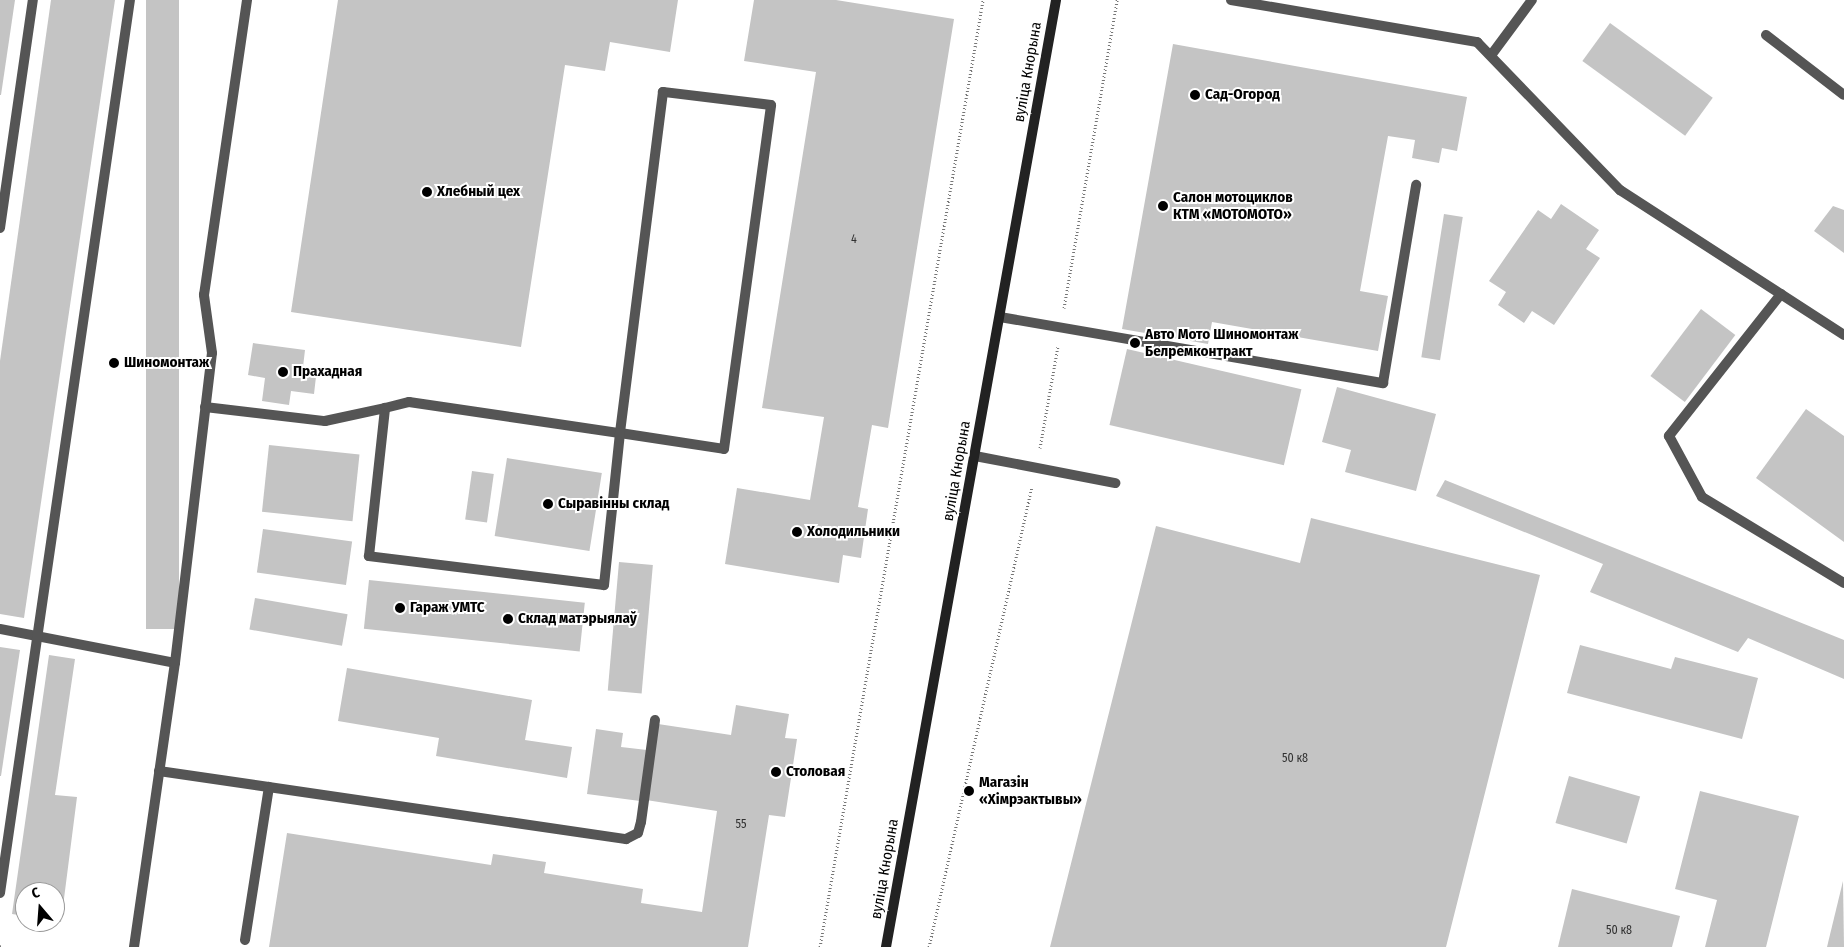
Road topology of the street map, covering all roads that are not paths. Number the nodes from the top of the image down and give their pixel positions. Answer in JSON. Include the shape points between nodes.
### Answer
{"nodes":[{"id":1,"x":33,"y":0,"type":"edge"},
{"id":2,"x":130,"y":0,"type":"edge"},
{"id":3,"x":247,"y":0,"type":"edge"},
{"id":4,"x":1056,"y":0,"type":"edge"},
{"id":5,"x":1231,"y":0,"type":"edge"},
{"id":6,"x":1532,"y":0,"type":"edge"},
{"id":7,"x":1766,"y":35,"type":"dead end"},
{"id":8,"x":1492,"y":54,"type":"junction"},
{"id":9,"x":1844,"y":95,"type":"edge"},
{"id":10,"x":1416,"y":185,"type":"dead end"},
{"id":11,"x":0,"y":228,"type":"edge"},
{"id":12,"x":1781,"y":294,"type":"junction"},
{"id":13,"x":1000,"y":317,"type":"junction"},
{"id":14,"x":1844,"y":335,"type":"edge"},
{"id":15,"x":205,"y":407,"type":"junction"},
{"id":16,"x":385,"y":408,"type":"junction"},
{"id":17,"x":620,"y":433,"type":"junction"},
{"id":18,"x":975,"y":456,"type":"junction"},
{"id":19,"x":1115,"y":483,"type":"dead end"},
{"id":20,"x":1844,"y":583,"type":"edge"},
{"id":21,"x":0,"y":629,"type":"edge"},
{"id":22,"x":38,"y":636,"type":"junction"},
{"id":23,"x":175,"y":663,"type":"junction"},
{"id":24,"x":655,"y":720,"type":"dead end"},
{"id":25,"x":159,"y":771,"type":"junction"},
{"id":26,"x":269,"y":787,"type":"junction"},
{"id":27,"x":0,"y":893,"type":"edge"},
{"id":28,"x":245,"y":940,"type":"dead end"},
{"id":29,"x":134,"y":947,"type":"edge"},
{"id":30,"x":886,"y":947,"type":"edge"}],
"edges":[{"from":1,"to":11,"type":"lane"},
{"from":2,"to":22,"type":"lane"},
{"from":3,"to":15,"type":"lane","via":[[204,295],[212,353]]},
{"from":4,"to":13,"type":"main road","name":"вуліца Кнорына"},
{"from":5,"to":8,"type":"lane","via":[[1476,42]]},
{"from":6,"to":8,"type":"lane"},
{"from":7,"to":9,"type":"lane"},
{"from":8,"to":12,"type":"lane","via":[[1620,190]]},
{"from":10,"to":13,"type":"lane","via":[[1383,383]]},
{"from":12,"to":14,"type":"lane"},
{"from":12,"to":20,"type":"lane","via":[[1669,436],[1702,497]]},
{"from":13,"to":18,"type":"main road","name":"вуліца Кнорына"},
{"from":15,"to":16,"type":"lane","via":[[325,421]]},
{"from":15,"to":23,"type":"lane"},
{"from":16,"to":17,"type":"lane","via":[[409,402]]},
{"from":16,"to":17,"type":"lane","via":[[369,556],[604,584]]},
{"from":17,"to":17,"type":"lane","via":[[724,449],[771,105],[663,92]]},
{"from":18,"to":19,"type":"lane"},
{"from":18,"to":30,"type":"main road","name":"вуліца Кнорына"},
{"from":21,"to":22,"type":"lane"},
{"from":22,"to":23,"type":"lane"},
{"from":22,"to":27,"type":"lane"},
{"from":23,"to":25,"type":"lane"},
{"from":24,"to":26,"type":"lane","via":[[641,822],[638,833],[626,838]]},
{"from":25,"to":26,"type":"lane"},
{"from":25,"to":29,"type":"lane"},
{"from":26,"to":28,"type":"lane"}]}
